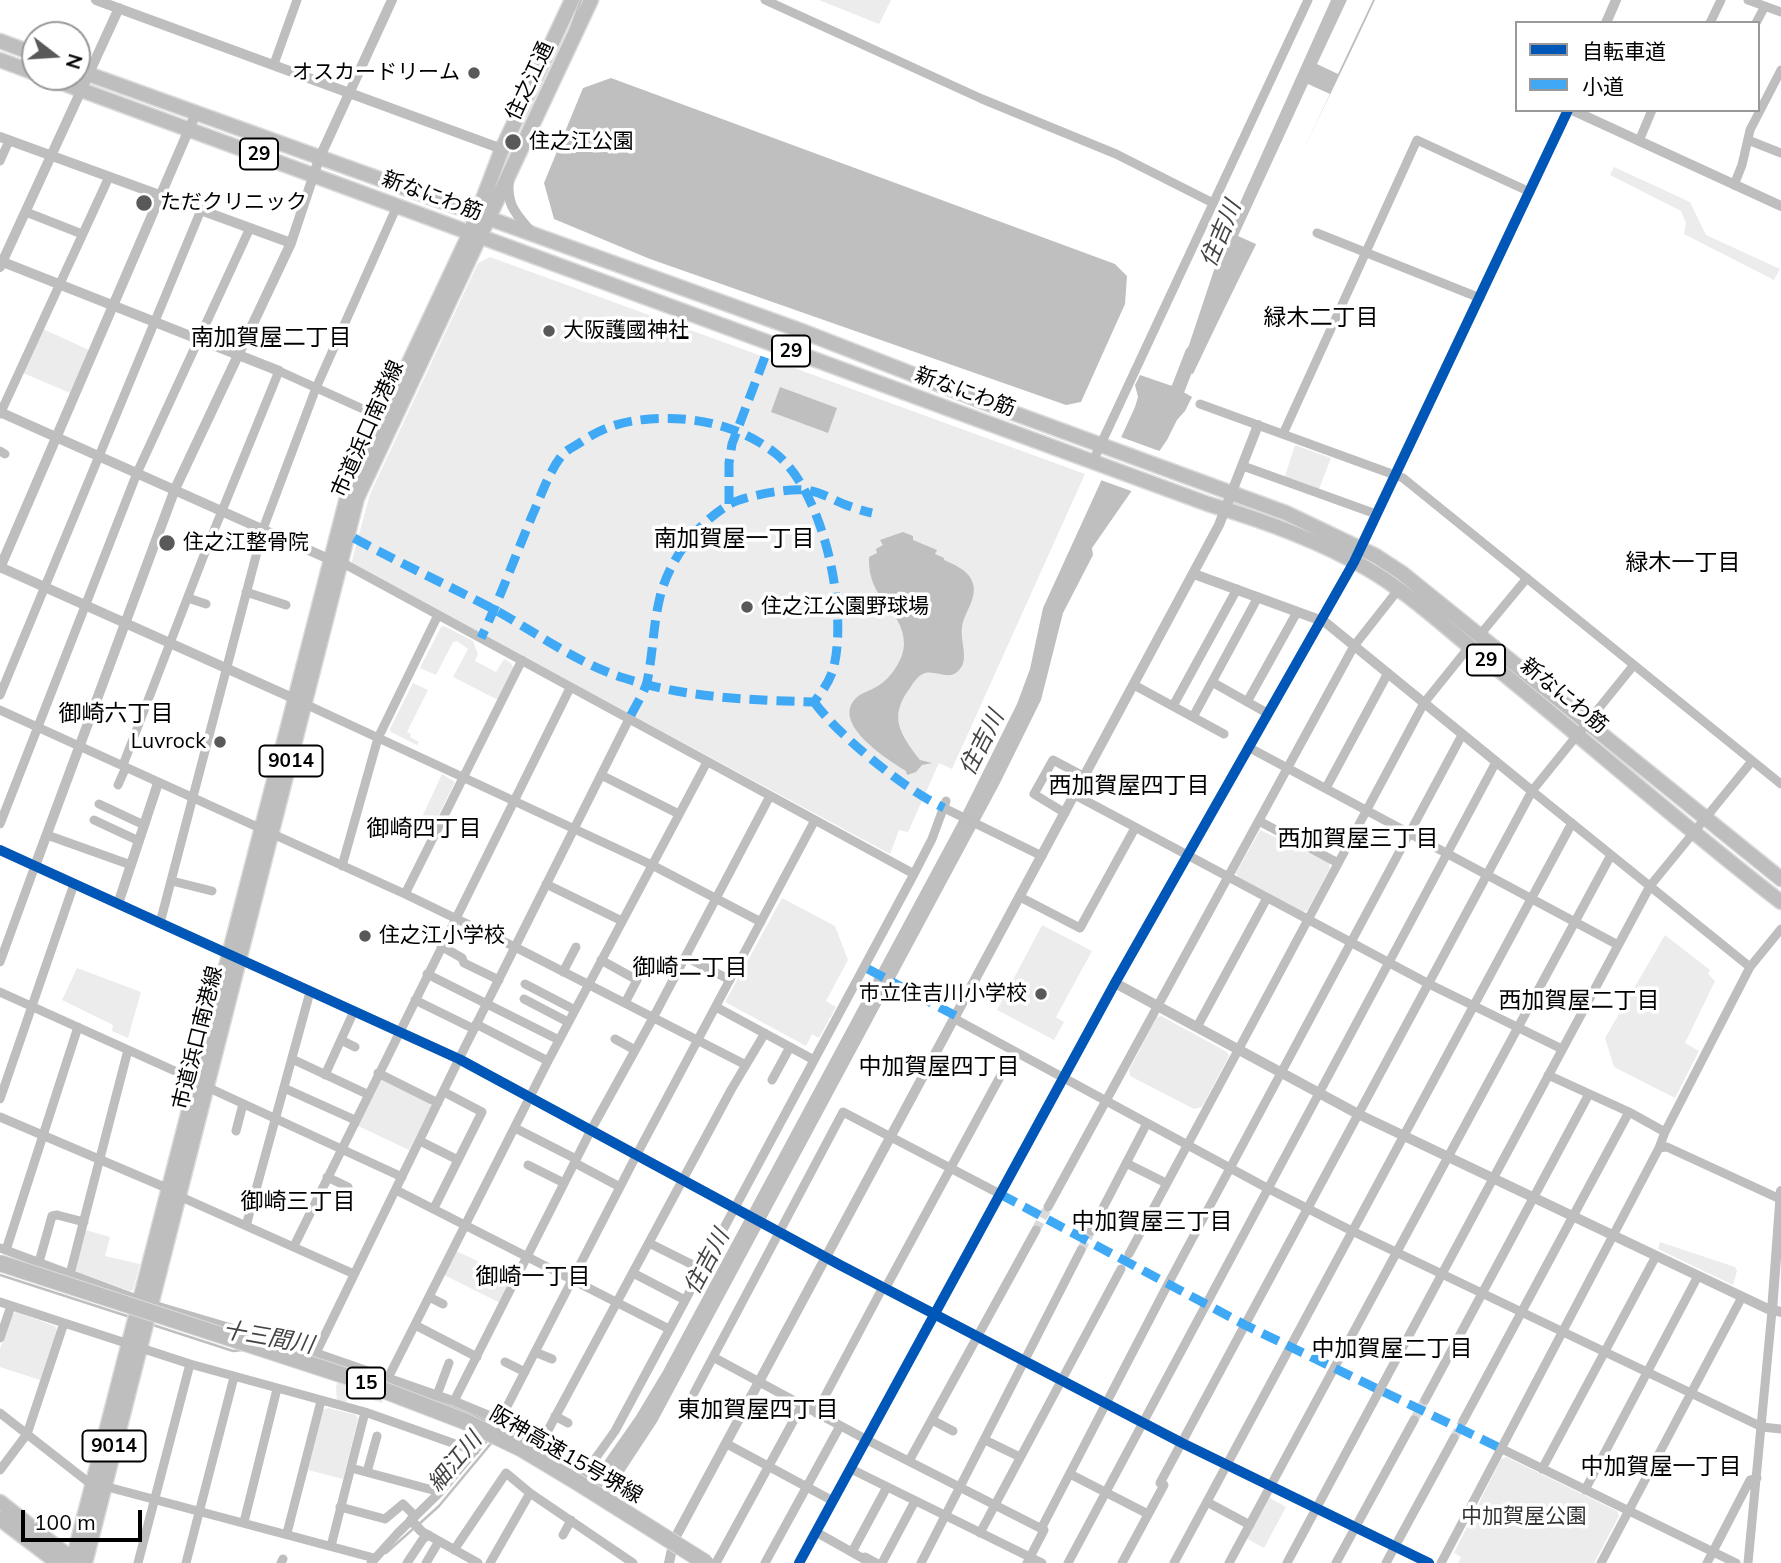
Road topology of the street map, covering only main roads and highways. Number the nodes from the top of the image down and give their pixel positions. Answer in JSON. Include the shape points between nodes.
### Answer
{"nodes":[{"id":1,"x":572,"y":0,"type":"edge"},
{"id":2,"x":591,"y":0,"type":"edge"},
{"id":3,"x":0,"y":41,"type":"edge"},
{"id":4,"x":21,"y":49,"type":"edge"},
{"id":5,"x":0,"y":60,"type":"edge"},
{"id":6,"x":21,"y":68,"type":"edge"},
{"id":7,"x":91,"y":75,"type":"edge"},
{"id":8,"x":85,"y":91,"type":"edge"},
{"id":9,"x":483,"y":216,"type":"junction"},
{"id":10,"x":475,"y":235,"type":"junction"},
{"id":11,"x":1474,"y":641,"type":"junction"},
{"id":12,"x":1582,"y":728,"type":"junction"},
{"id":13,"x":1781,"y":879,"type":"edge"},
{"id":14,"x":1781,"y":902,"type":"edge"},
{"id":15,"x":2,"y":1253,"type":"edge"},
{"id":16,"x":0,"y":1273,"type":"edge"},
{"id":17,"x":0,"y":1502,"type":"edge"},
{"id":18,"x":0,"y":1519,"type":"edge"},
{"id":19,"x":77,"y":1562,"type":"edge"},
{"id":20,"x":58,"y":1563,"type":"edge"},
{"id":21,"x":687,"y":1563,"type":"edge"},
{"id":22,"x":706,"y":1563,"type":"edge"}],
"edges":[{"from":1,"to":9,"type":"main road","name":"住之江通","via":[[502,149]]},
{"from":2,"to":9,"type":"main road","name":"住之江通","via":[[510,172]]},
{"from":3,"to":4,"type":"main road"},
{"from":5,"to":6,"type":"main road"},
{"from":7,"to":9,"type":"main road","name":"新なにわ筋","number":"29"},
{"from":8,"to":10,"type":"main road","name":"新なにわ筋","number":"29"},
{"from":9,"to":10,"type":"main road","name":"市道浜口南港線","number":"9014"},
{"from":9,"to":11,"type":"main road","name":"新なにわ筋","number":"29","via":[[1286,513],[1402,573]]},
{"from":10,"to":11,"type":"main road","name":"新なにわ筋","number":"29","via":[[1277,527],[1353,562]]},
{"from":10,"to":19,"type":"main road","name":"市道浜口南港線","number":"9014","via":[[388,420],[336,561]]},
{"from":11,"to":12,"type":"main road","name":"新なにわ筋","number":"29"},
{"from":12,"to":13,"type":"main road","name":"新なにわ筋","number":"29"},
{"from":12,"to":14,"type":"main road","name":"新なにわ筋","number":"29","via":[[1693,834]]},
{"from":15,"to":22,"type":"highway","name":"阪神高速15号堺線","number":"15","bridge":true,"via":[[453,1417],[522,1449]]},
{"from":16,"to":21,"type":"highway","name":"阪神高速15号堺線","number":"15","via":[[416,1411],[548,1475]]},
{"from":17,"to":19,"type":"main road"},
{"from":18,"to":20,"type":"main road"}]}
